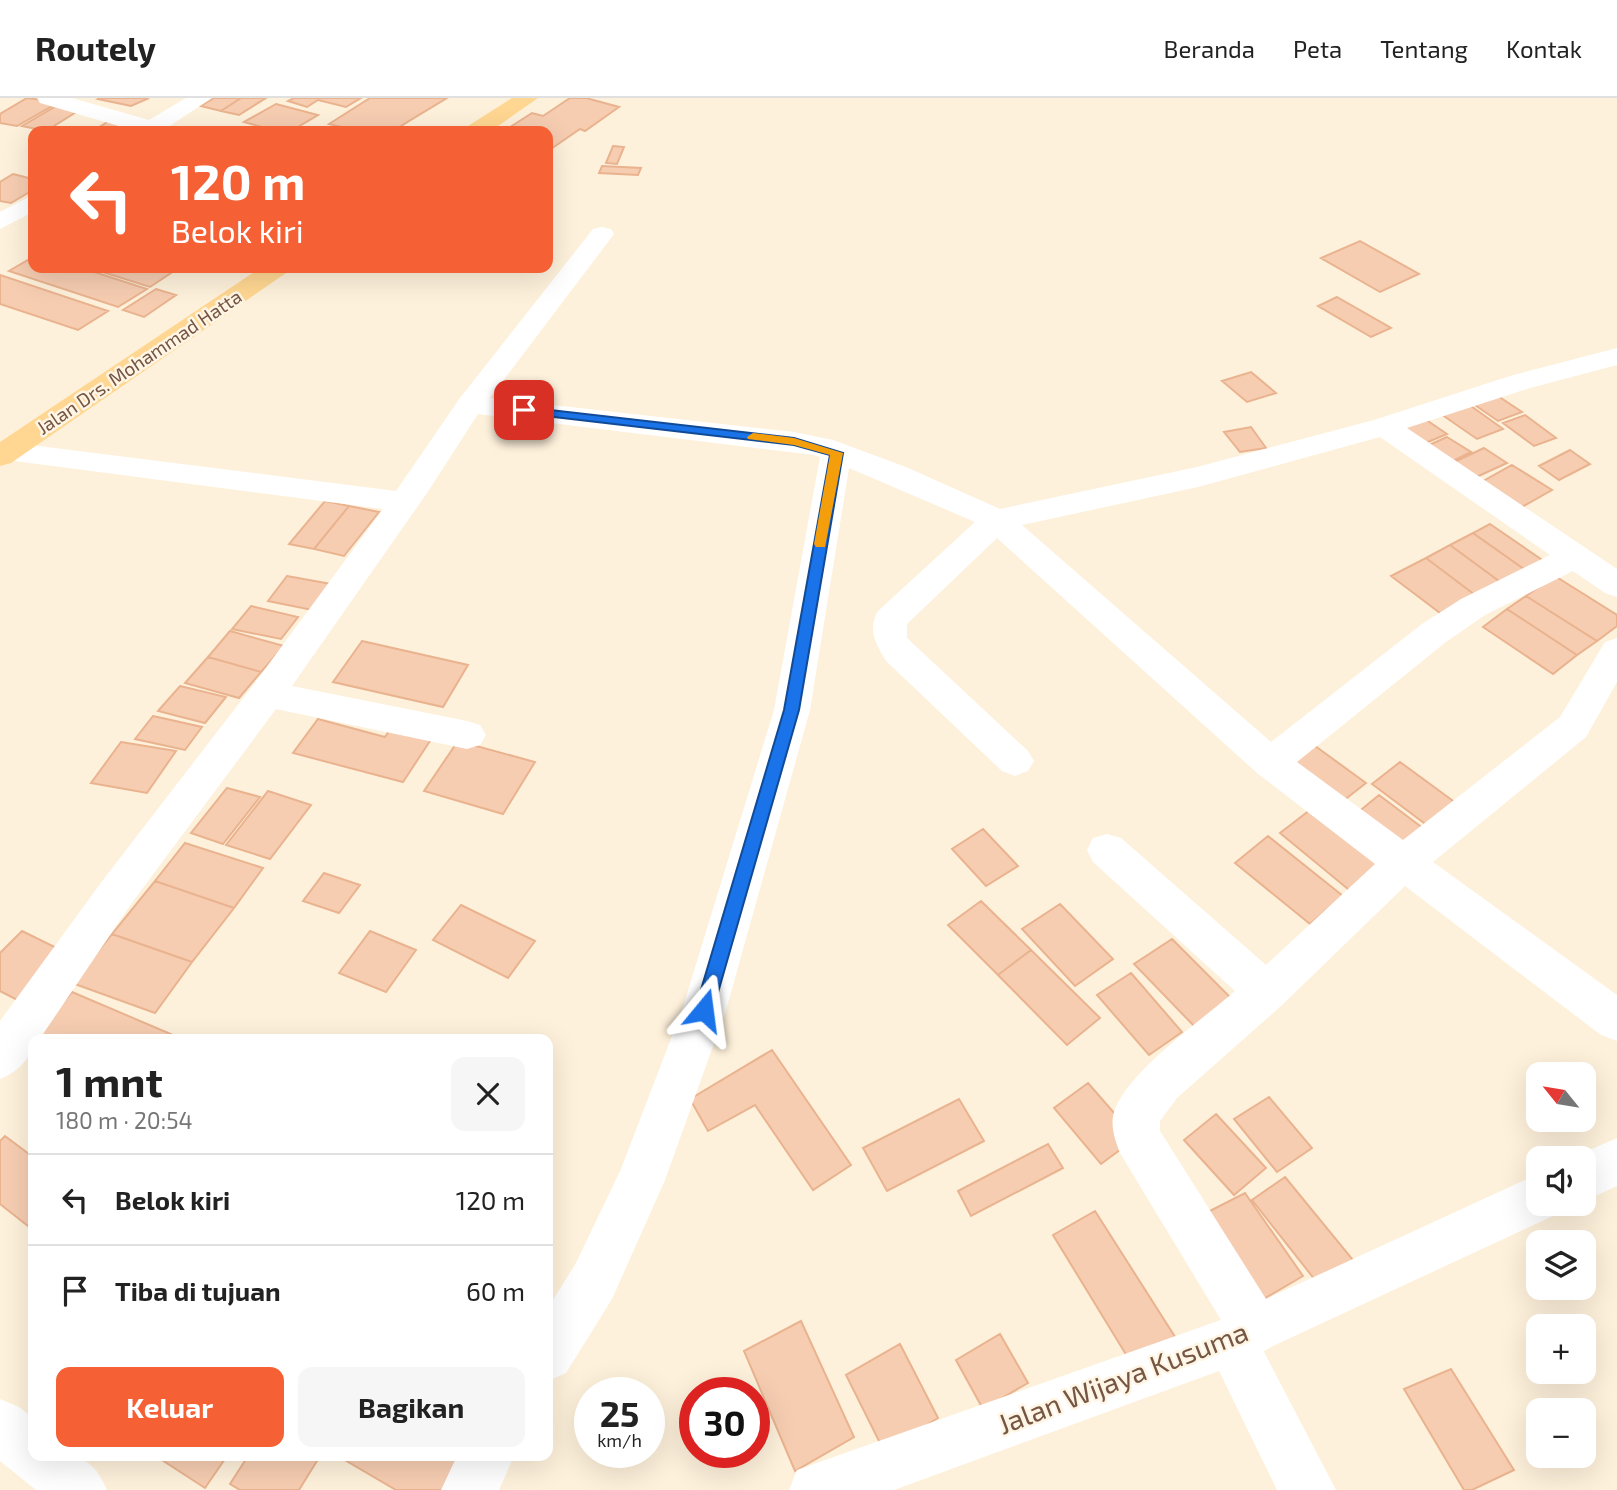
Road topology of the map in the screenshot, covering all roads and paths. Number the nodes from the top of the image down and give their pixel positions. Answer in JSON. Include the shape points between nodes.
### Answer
{"nodes":[{"id":1,"x":48,"y":98,"type":"edge"},
{"id":2,"x":201,"y":98,"type":"edge"},
{"id":3,"x":527,"y":98,"type":"edge"},
{"id":4,"x":137,"y":126,"type":"edge"},
{"id":5,"x":156,"y":126,"type":"edge"},
{"id":6,"x":484,"y":126,"type":"edge"},
{"id":7,"x":28,"y":205,"type":"edge"},
{"id":8,"x":0,"y":222,"type":"edge"},
{"id":9,"x":602,"y":234,"type":"dead end"},
{"id":10,"x":270,"y":273,"type":"edge"},
{"id":11,"x":1617,"y":355,"type":"edge"},
{"id":12,"x":470,"y":404,"type":"junction"},
{"id":13,"x":1384,"y":426,"type":"junction"},
{"id":14,"x":817,"y":447,"type":"junction"},
{"id":15,"x":4,"y":454,"type":"edge"},
{"id":16,"x":404,"y":502,"type":"junction"},
{"id":17,"x":997,"y":520,"type":"junction"},
{"id":18,"x":1576,"y":556,"type":"junction"},
{"id":19,"x":1617,"y":585,"type":"edge"},
{"id":20,"x":1617,"y":651,"type":"edge"},
{"id":21,"x":267,"y":694,"type":"junction"},
{"id":22,"x":467,"y":735,"type":"dead end"},
{"id":23,"x":1015,"y":761,"type":"dead end"},
{"id":24,"x":1270,"y":763,"type":"junction"},
{"id":25,"x":1107,"y":850,"type":"dead end"},
{"id":26,"x":1403,"y":863,"type":"junction"},
{"id":27,"x":1266,"y":992,"type":"junction"},
{"id":28,"x":1617,"y":1021,"type":"edge"},
{"id":29,"x":0,"y":1058,"type":"edge"},
{"id":30,"x":1617,"y":1161,"type":"edge"},
{"id":31,"x":1596,"y":1171,"type":"edge"},
{"id":32,"x":1526,"y":1204,"type":"edge"},
{"id":33,"x":1243,"y":1335,"type":"junction"},
{"id":34,"x":553,"y":1347,"type":"edge"},
{"id":35,"x":0,"y":1426,"type":"edge"},
{"id":36,"x":28,"y":1449,"type":"edge"},
{"id":37,"x":43,"y":1461,"type":"edge"},
{"id":38,"x":484,"y":1461,"type":"edge"},
{"id":39,"x":79,"y":1490,"type":"edge"},
{"id":40,"x":469,"y":1490,"type":"edge"},
{"id":41,"x":817,"y":1490,"type":"edge"},
{"id":42,"x":1308,"y":1490,"type":"edge"}],
"edges":[{"from":1,"to":4,"type":"street"},
{"from":2,"to":5,"type":"street"},
{"from":3,"to":6,"type":"main road"},
{"from":7,"to":8,"type":"street"},
{"from":9,"to":12,"type":"street"},
{"from":10,"to":15,"type":"main road","name":"Jalan Drs. Mohammad Hatta"},
{"from":11,"to":13,"type":"street"},
{"from":12,"to":14,"type":"street"},
{"from":12,"to":16,"type":"street"},
{"from":13,"to":17,"type":"street","via":[[1198,477]]},
{"from":13,"to":18,"type":"street"},
{"from":14,"to":17,"type":"street","via":[[895,474]]},
{"from":14,"to":34,"type":"street","via":[[792,710],[704,1010],[641,1180],[594,1281]]},
{"from":15,"to":16,"type":"street"},
{"from":16,"to":21,"type":"street"},
{"from":17,"to":23,"type":"street","via":[[890,620],[890,638],[898,652]]},
{"from":17,"to":24,"type":"street"},
{"from":18,"to":19,"type":"street"},
{"from":18,"to":24,"type":"street","via":[[1444,626]]},
{"from":20,"to":26,"type":"street","via":[[1573,727]]},
{"from":21,"to":22,"type":"street"},
{"from":21,"to":29,"type":"street","via":[[117,892]]},
{"from":24,"to":26,"type":"street"},
{"from":25,"to":27,"type":"street"},
{"from":26,"to":27,"type":"street"},
{"from":26,"to":28,"type":"street"},
{"from":27,"to":33,"type":"street","via":[[1161,1083],[1136,1114],[1134,1126]]},
{"from":30,"to":31,"type":"street"},
{"from":32,"to":33,"type":"street","name":"Jalan Wijaya Kusuma"},
{"from":33,"to":41,"type":"street","name":"Jalan Wijaya Kusuma"},
{"from":33,"to":42,"type":"street","via":[[1282,1445]]},
{"from":35,"to":36,"type":"street"},
{"from":37,"to":39,"type":"street"},
{"from":38,"to":40,"type":"street"}]}
